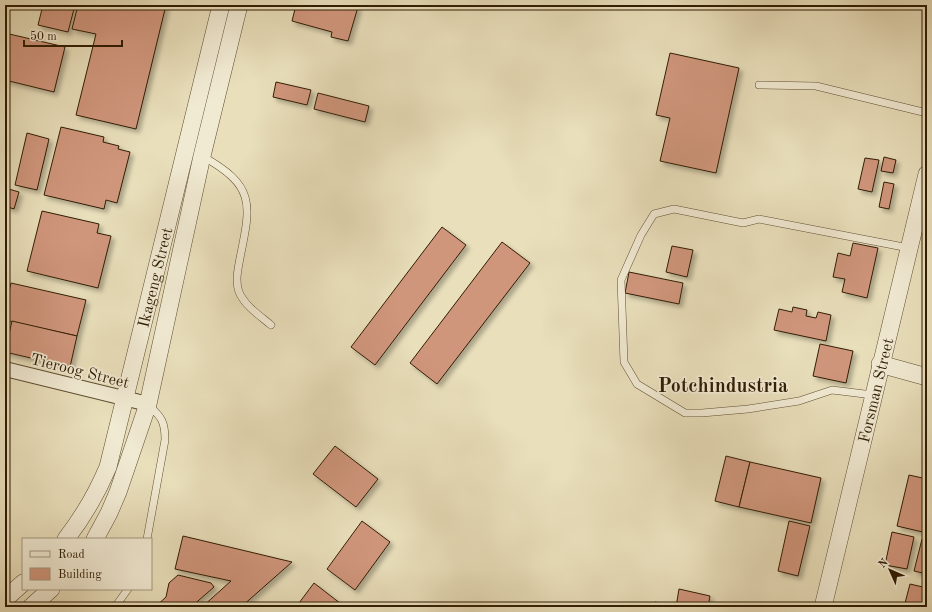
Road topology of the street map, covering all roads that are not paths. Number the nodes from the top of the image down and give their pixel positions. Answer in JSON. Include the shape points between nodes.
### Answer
{"nodes":[{"id":1,"x":221,"y":5,"type":"edge"},
{"id":2,"x":239,"y":5,"type":"edge"},
{"id":3,"x":758,"y":85,"type":"dead end"},
{"id":4,"x":927,"y":113,"type":"edge"},
{"id":5,"x":193,"y":154,"type":"junction"},
{"id":6,"x":927,"y":174,"type":"edge"},
{"id":7,"x":168,"y":223,"type":"junction"},
{"id":8,"x":186,"y":227,"type":"junction"},
{"id":9,"x":909,"y":248,"type":"junction"},
{"id":10,"x":271,"y":325,"type":"dead end"},
{"id":11,"x":880,"y":364,"type":"junction"},
{"id":12,"x":5,"y":369,"type":"edge"},
{"id":13,"x":927,"y":378,"type":"edge"},
{"id":14,"x":873,"y":395,"type":"junction"},
{"id":15,"x":124,"y":398,"type":"junction"},
{"id":16,"x":148,"y":404,"type":"junction"},
{"id":17,"x":67,"y":538,"type":"edge"},
{"id":18,"x":96,"y":538,"type":"edge"},
{"id":19,"x":147,"y":538,"type":"edge"},
{"id":20,"x":22,"y":584,"type":"edge"},
{"id":21,"x":50,"y":590,"type":"edge"},
{"id":22,"x":127,"y":590,"type":"edge"},
{"id":23,"x":5,"y":599,"type":"edge"},
{"id":24,"x":31,"y":607,"type":"edge"},
{"id":25,"x":115,"y":607,"type":"edge"},
{"id":26,"x":823,"y":607,"type":"edge"}],
"edges":[{"from":1,"to":5,"type":"street","name":"Ikageng Street"},
{"from":2,"to":5,"type":"street","name":"Ikageng Street"},
{"from":3,"to":4,"type":"lane","via":[[816,86]]},
{"from":5,"to":7,"type":"street","name":"Ikageng Street"},
{"from":5,"to":8,"type":"street","name":"Ikageng Street"},
{"from":5,"to":10,"type":"lane","via":[[224,170],[244,192],[248,209],[236,276],[239,291],[247,305]]},
{"from":6,"to":9,"type":"street","name":"Forsman Street"},
{"from":7,"to":8,"type":"street"},
{"from":7,"to":15,"type":"street","name":"Ikageng Street"},
{"from":8,"to":16,"type":"street","name":"Ikageng Street"},
{"from":9,"to":11,"type":"street","name":"Forsman Street"},
{"from":9,"to":14,"type":"lane","via":[[759,219],[743,223],[674,209],[654,214],[641,235],[621,280],[624,362],[637,384],[685,413],[702,414],[800,401],[832,390]]},
{"from":11,"to":13,"type":"street"},
{"from":11,"to":14,"type":"street","name":"Forsman Street"},
{"from":12,"to":15,"type":"street","name":"Tieroog Street"},
{"from":14,"to":26,"type":"street","name":"Forsman Street"},
{"from":15,"to":16,"type":"street","name":"Tieroog Street"},
{"from":15,"to":17,"type":"street","name":"Ikageng Street","via":[[108,467],[100,486]]},
{"from":16,"to":18,"type":"street","name":"Ikageng Street","via":[[110,513]]},
{"from":16,"to":19,"type":"lane","via":[[165,427],[165,440]]},
{"from":20,"to":23,"type":"street"},
{"from":21,"to":24,"type":"street"},
{"from":22,"to":25,"type":"lane"}]}
